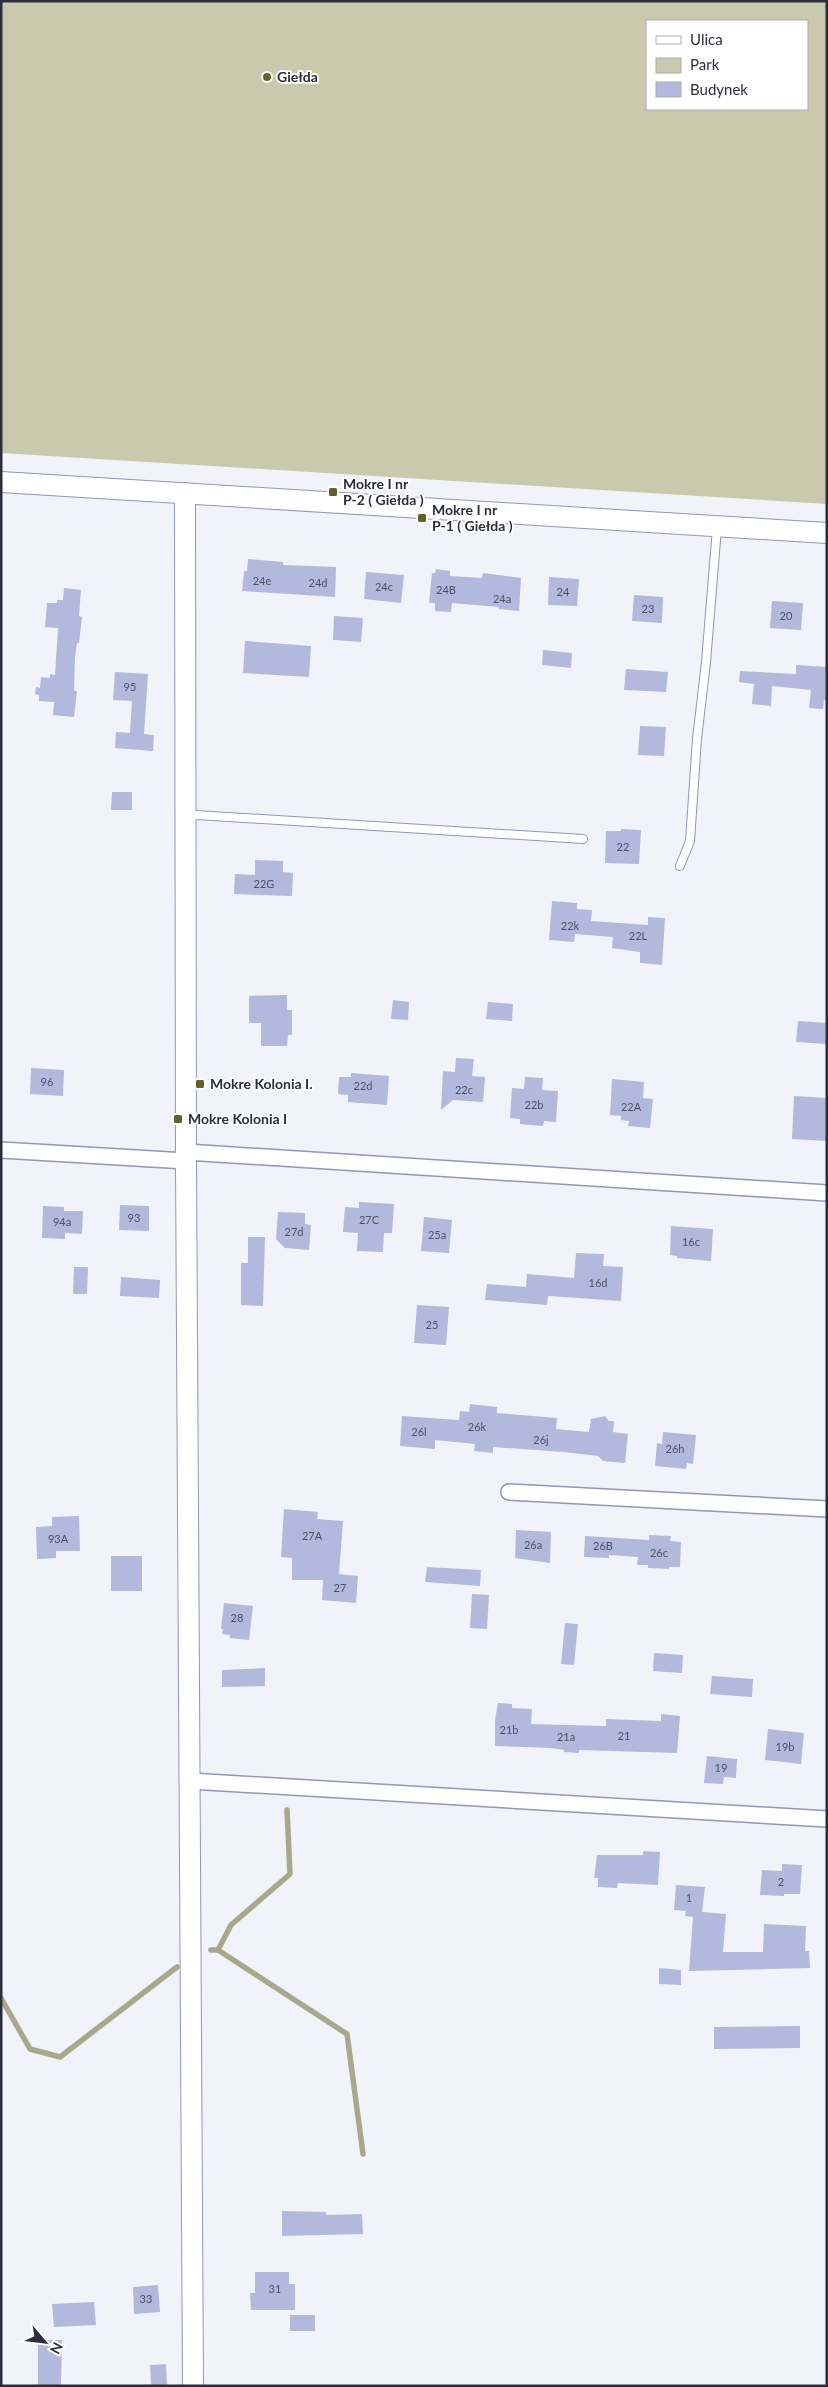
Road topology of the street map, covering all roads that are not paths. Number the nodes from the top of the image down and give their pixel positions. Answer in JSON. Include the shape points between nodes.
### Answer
{"nodes":[{"id":1,"x":1,"y":482,"type":"edge"},
{"id":2,"x":184,"y":492,"type":"junction"},
{"id":3,"x":717,"y":526,"type":"junction"},
{"id":4,"x":827,"y":533,"type":"edge"},
{"id":5,"x":185,"y":817,"type":"junction"},
{"id":6,"x":583,"y":839,"type":"dead end"},
{"id":7,"x":680,"y":866,"type":"dead end"},
{"id":8,"x":1,"y":1150,"type":"edge"},
{"id":9,"x":186,"y":1156,"type":"junction"},
{"id":10,"x":827,"y":1193,"type":"edge"},
{"id":11,"x":508,"y":1492,"type":"dead end"},
{"id":12,"x":827,"y":1509,"type":"edge"},
{"id":13,"x":190,"y":1781,"type":"junction"},
{"id":14,"x":827,"y":1819,"type":"edge"},
{"id":15,"x":193,"y":2386,"type":"edge"}],
"edges":[{"from":1,"to":2,"type":"street"},
{"from":2,"to":3,"type":"street"},
{"from":2,"to":5,"type":"street"},
{"from":3,"to":4,"type":"street"},
{"from":3,"to":7,"type":"lane","via":[[690,841]]},
{"from":5,"to":6,"type":"lane","via":[[196,815]]},
{"from":5,"to":9,"type":"street"},
{"from":8,"to":9,"type":"street"},
{"from":9,"to":10,"type":"street"},
{"from":9,"to":13,"type":"street"},
{"from":11,"to":12,"type":"street"},
{"from":13,"to":14,"type":"street"},
{"from":13,"to":15,"type":"street"}]}
